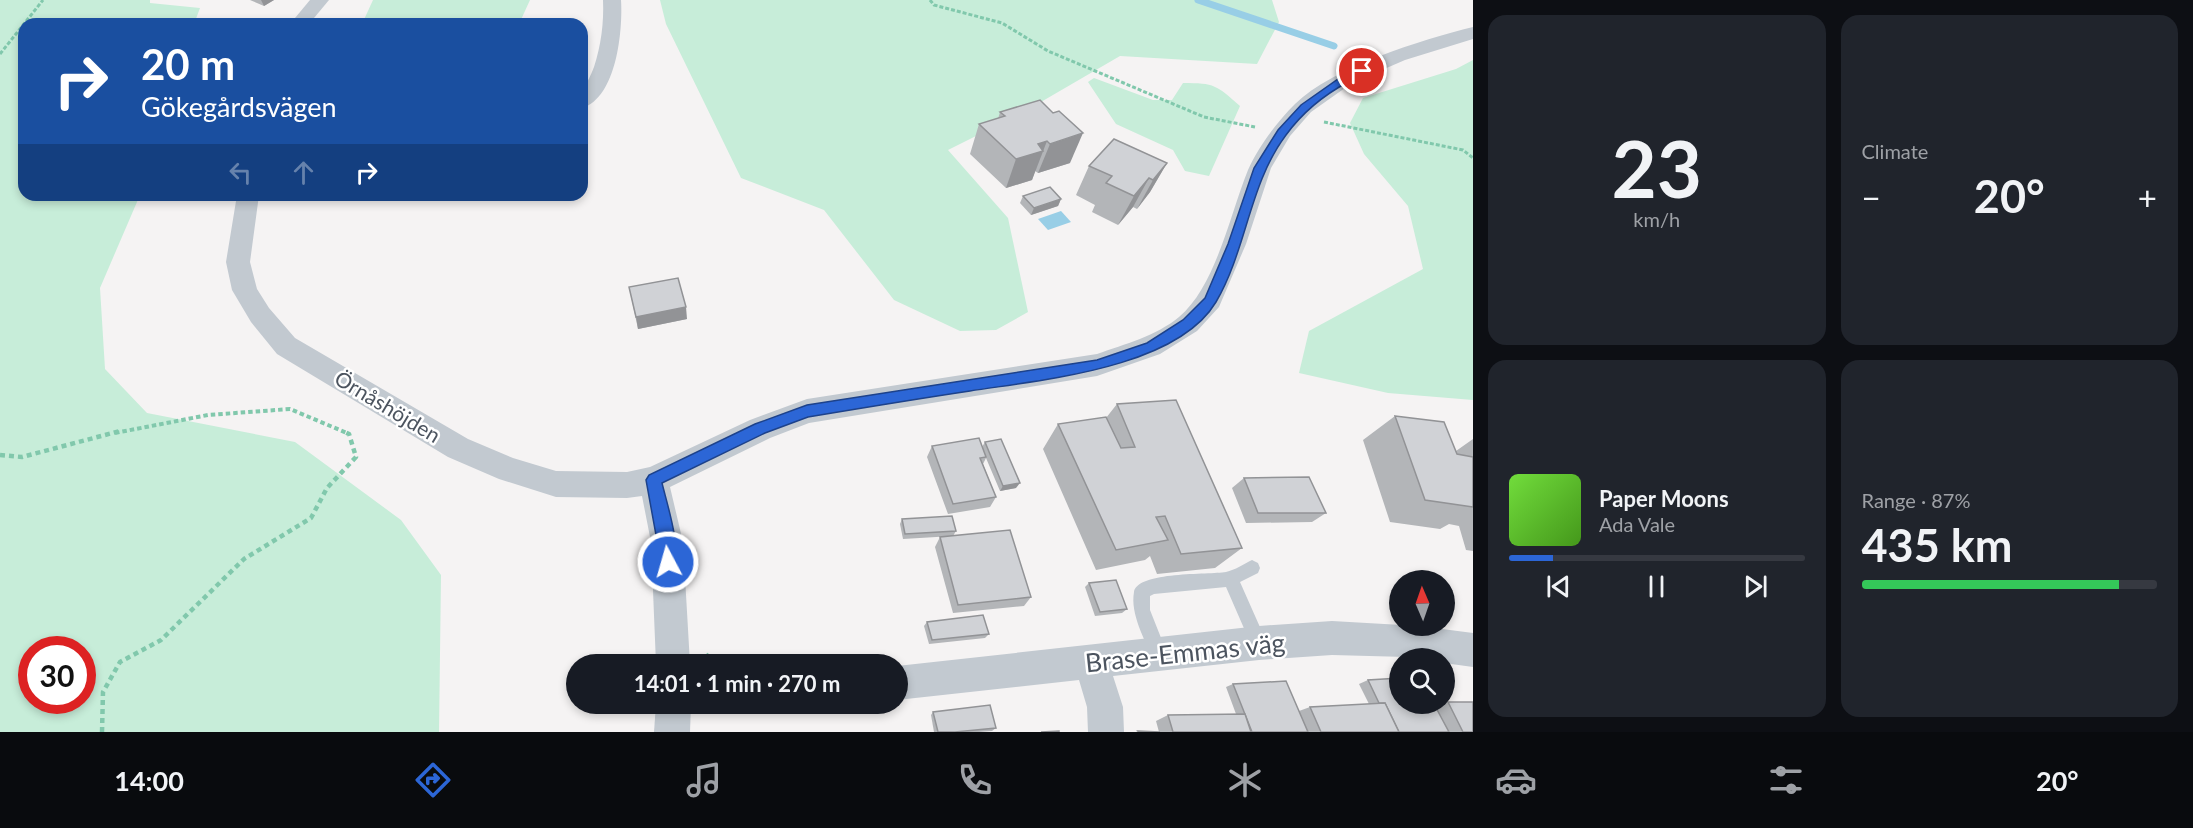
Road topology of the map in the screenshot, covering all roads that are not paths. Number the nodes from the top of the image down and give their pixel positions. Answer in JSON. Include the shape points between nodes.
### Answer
{"nodes":[{"id":1,"x":320,"y":0,"type":"edge"},
{"id":2,"x":612,"y":0,"type":"edge"},
{"id":3,"x":304,"y":18,"type":"edge"},
{"id":4,"x":1473,"y":33,"type":"edge"},
{"id":5,"x":588,"y":92,"type":"edge"},
{"id":6,"x":247,"y":201,"type":"edge"},
{"id":7,"x":654,"y":480,"type":"junction"},
{"id":8,"x":1252,"y":568,"type":"dead end"},
{"id":9,"x":1230,"y":579,"type":"junction"},
{"id":10,"x":1258,"y":643,"type":"junction"},
{"id":11,"x":1473,"y":650,"type":"edge"},
{"id":12,"x":673,"y":654,"type":"edge"},
{"id":13,"x":1160,"y":655,"type":"junction"},
{"id":14,"x":1090,"y":662,"type":"junction"},
{"id":15,"x":908,"y":682,"type":"edge"},
{"id":16,"x":673,"y":714,"type":"edge"},
{"id":17,"x":672,"y":732,"type":"edge"},
{"id":18,"x":1106,"y":732,"type":"edge"}],
"edges":[{"from":1,"to":3,"type":"street"},
{"from":2,"to":5,"type":"street","via":[[614,20],[607,58]]},
{"from":4,"to":7,"type":"street","name":"Örnåshöjden","via":[[1398,56],[1345,79],[1304,107],[1282,132],[1260,168],[1210,300],[1188,324],[1151,346],[1097,365],[807,411]]},
{"from":6,"to":7,"type":"street","name":"Örnåshöjden","via":[[238,262],[245,290],[286,346],[458,448],[509,470],[556,484],[627,485]]},
{"from":7,"to":12,"type":"street","via":[[667,542]]},
{"from":8,"to":9,"type":"lane"},
{"from":9,"to":10,"type":"lane"},
{"from":9,"to":13,"type":"lane","via":[[1151,586],[1142,592],[1142,610]]},
{"from":10,"to":11,"type":"street","name":"Brase-Emmas väg","via":[[1332,638],[1417,642]]},
{"from":10,"to":13,"type":"street","name":"Brase-Emmas väg"},
{"from":13,"to":14,"type":"street","name":"Brase-Emmas väg"},
{"from":14,"to":15,"type":"street","name":"Brase-Emmas väg"},
{"from":14,"to":18,"type":"street","via":[[1105,707]]},
{"from":16,"to":17,"type":"street"}]}
